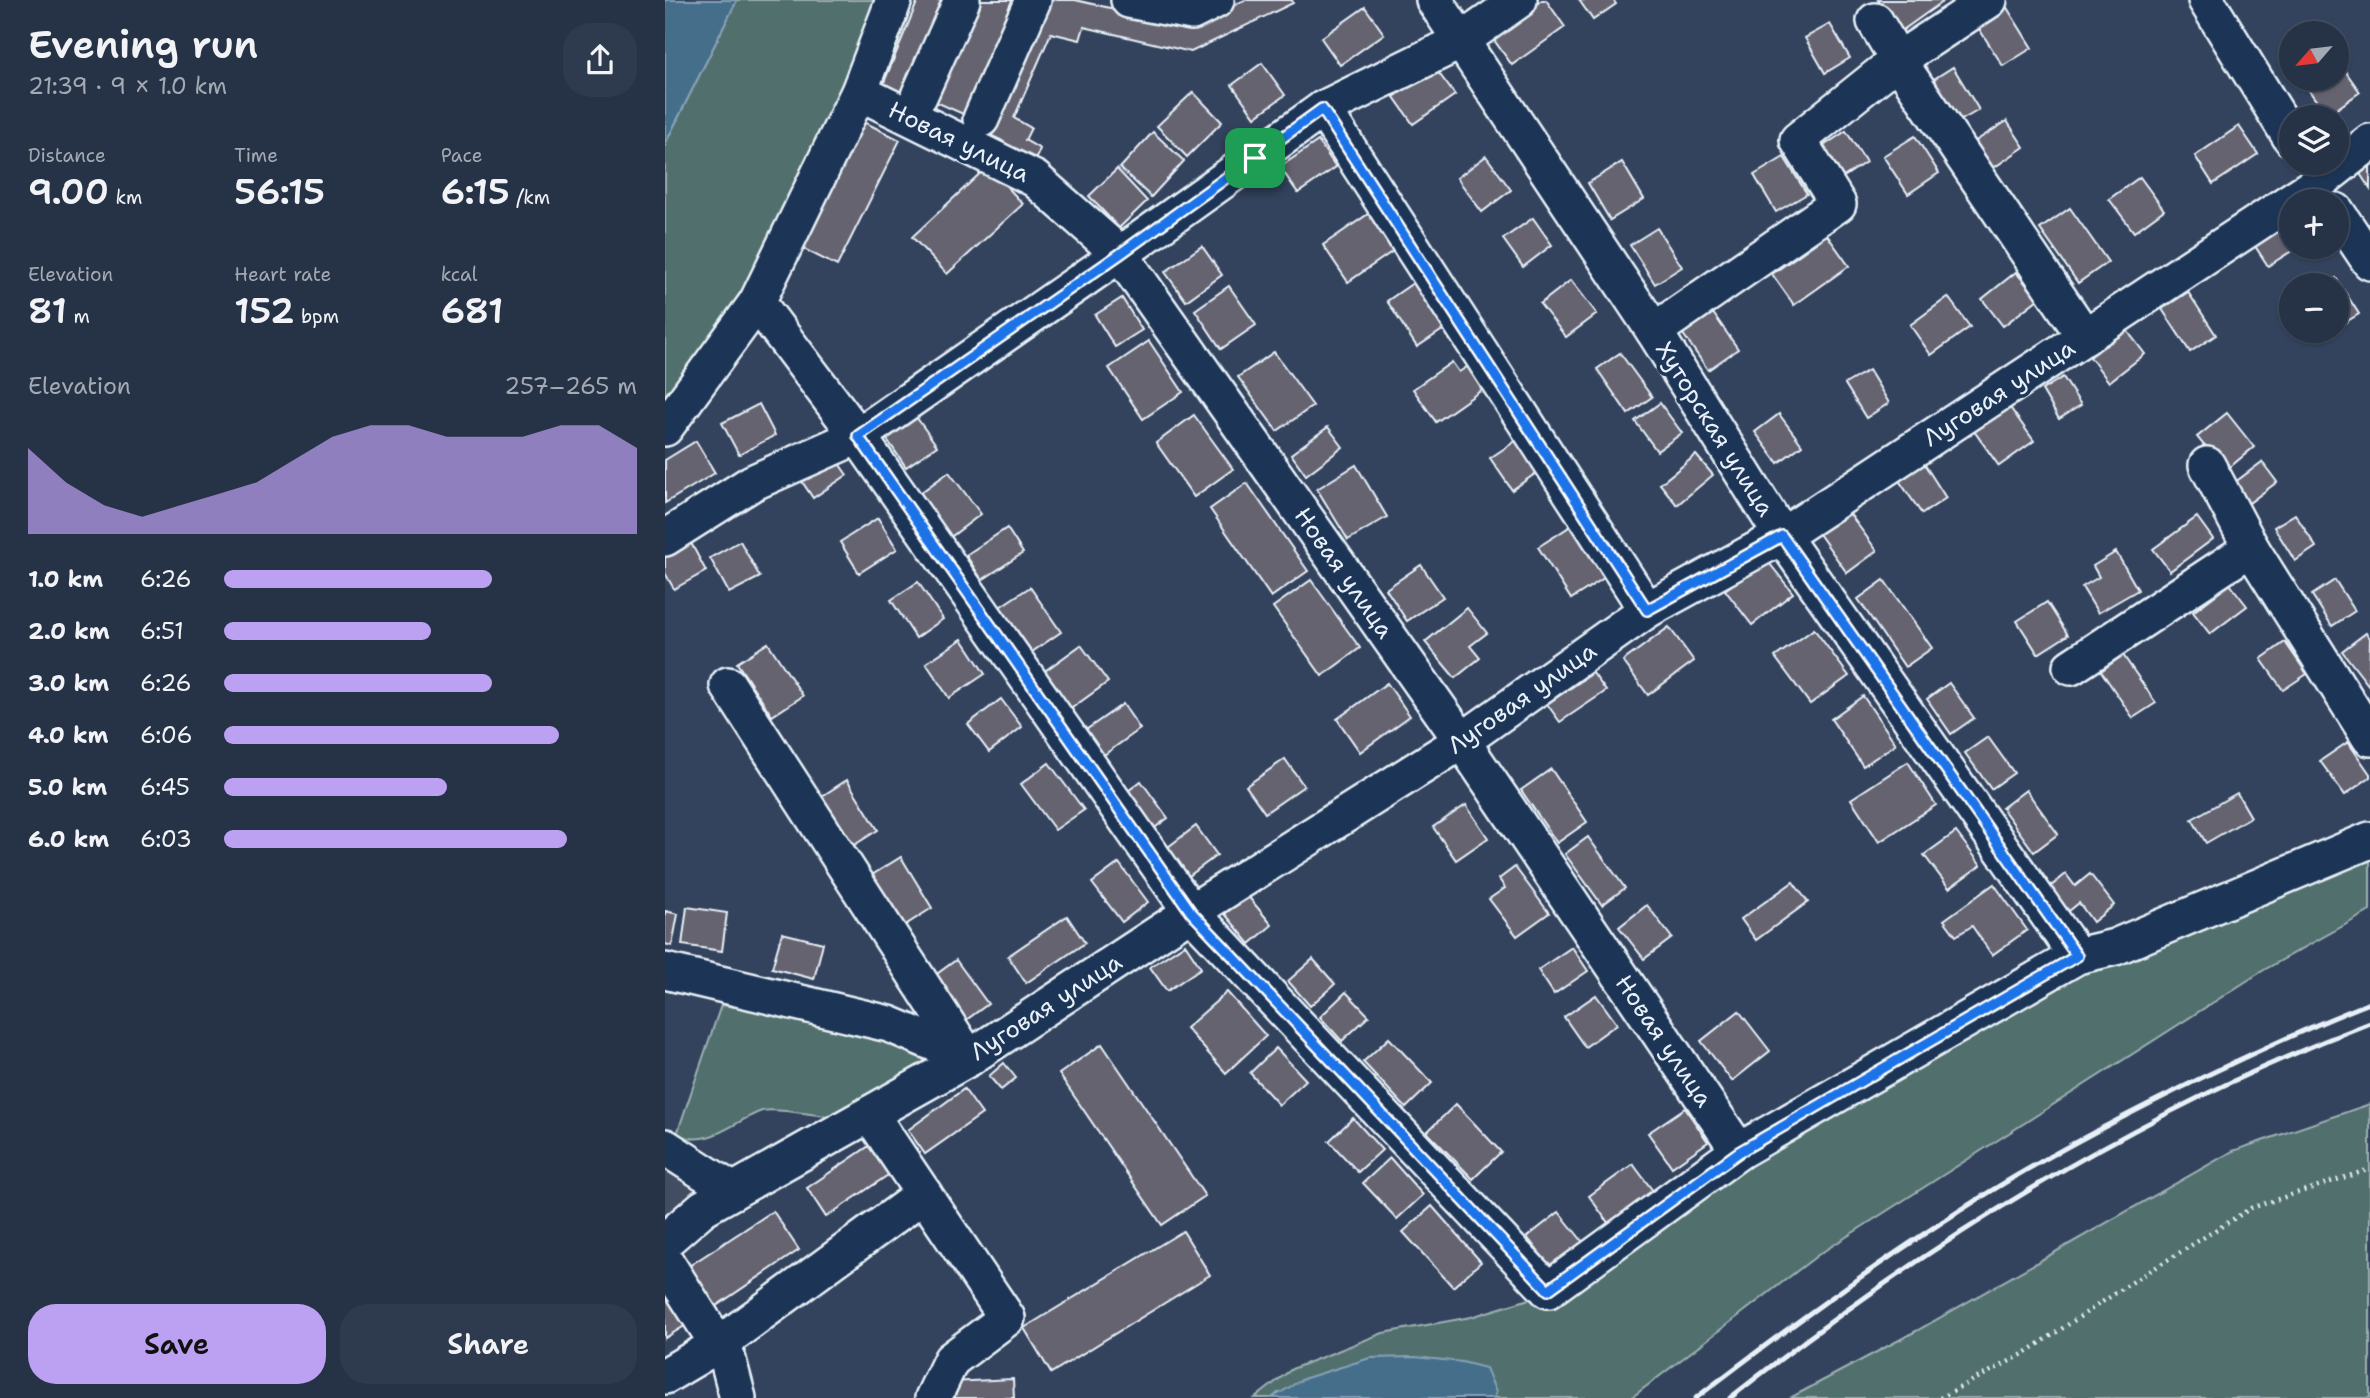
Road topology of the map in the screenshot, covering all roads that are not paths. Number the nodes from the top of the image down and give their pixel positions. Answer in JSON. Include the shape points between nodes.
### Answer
{"nodes":[{"id":1,"x":894,"y":0,"type":"edge"},
{"id":2,"x":962,"y":0,"type":"edge"},
{"id":3,"x":1033,"y":0,"type":"edge"},
{"id":4,"x":1129,"y":0,"type":"edge"},
{"id":5,"x":1216,"y":0,"type":"edge"},
{"id":6,"x":1434,"y":0,"type":"edge"},
{"id":7,"x":1519,"y":0,"type":"edge"},
{"id":8,"x":1989,"y":0,"type":"edge"},
{"id":9,"x":2206,"y":0,"type":"edge"},
{"id":10,"x":1875,"y":22,"type":"dead end"},
{"id":11,"x":1461,"y":41,"type":"junction"},
{"id":12,"x":1898,"y":60,"type":"junction"},
{"id":13,"x":859,"y":92,"type":"junction"},
{"id":14,"x":919,"y":96,"type":"dead end"},
{"id":15,"x":1322,"y":109,"type":"junction"},
{"id":16,"x":981,"y":119,"type":"dead end"},
{"id":17,"x":2279,"y":119,"type":"edge"},
{"id":18,"x":2370,"y":142,"type":"edge"},
{"id":19,"x":2323,"y":189,"type":"edge"},
{"id":20,"x":2279,"y":216,"type":"edge"},
{"id":21,"x":2349,"y":229,"type":"edge"},
{"id":22,"x":1120,"y":254,"type":"junction"},
{"id":23,"x":2370,"y":262,"type":"edge"},
{"id":24,"x":757,"y":302,"type":"junction"},
{"id":25,"x":1654,"y":331,"type":"junction"},
{"id":26,"x":2085,"y":337,"type":"junction"},
{"id":27,"x":665,"y":428,"type":"edge"},
{"id":28,"x":858,"y":436,"type":"junction"},
{"id":29,"x":2207,"y":465,"type":"dead end"},
{"id":30,"x":1782,"y":536,"type":"junction"},
{"id":31,"x":665,"y":538,"type":"edge"},
{"id":32,"x":2251,"y":548,"type":"junction"},
{"id":33,"x":1647,"y":610,"type":"junction"},
{"id":34,"x":2071,"y":667,"type":"dead end"},
{"id":35,"x":728,"y":685,"type":"dead end"},
{"id":36,"x":2370,"y":738,"type":"edge"},
{"id":37,"x":1462,"y":741,"type":"junction"},
{"id":38,"x":2370,"y":840,"type":"edge"},
{"id":39,"x":1191,"y":912,"type":"junction"},
{"id":40,"x":2077,"y":956,"type":"junction"},
{"id":41,"x":665,"y":971,"type":"edge"},
{"id":42,"x":969,"y":1058,"type":"junction"},
{"id":43,"x":870,"y":1114,"type":"junction"},
{"id":44,"x":665,"y":1147,"type":"edge"},
{"id":45,"x":1739,"y":1152,"type":"junction"},
{"id":46,"x":733,"y":1191,"type":"junction"},
{"id":47,"x":924,"y":1194,"type":"junction"},
{"id":48,"x":665,"y":1241,"type":"edge"},
{"id":49,"x":665,"y":1261,"type":"edge"},
{"id":50,"x":719,"y":1345,"type":"junction"},
{"id":51,"x":665,"y":1376,"type":"edge"},
{"id":52,"x":738,"y":1398,"type":"edge"},
{"id":53,"x":933,"y":1398,"type":"edge"}],
"edges":[{"from":1,"to":13,"type":"street"},
{"from":2,"to":14,"type":"street"},
{"from":3,"to":16,"type":"street"},
{"from":4,"to":5,"type":"street","via":[[1192,12]]},
{"from":6,"to":11,"type":"street","name":"Хуторская улица"},
{"from":7,"to":11,"type":"street"},
{"from":8,"to":12,"type":"street"},
{"from":9,"to":17,"type":"street"},
{"from":10,"to":12,"type":"street"},
{"from":11,"to":15,"type":"street"},
{"from":11,"to":25,"type":"street","name":"Хуторская улица"},
{"from":12,"to":25,"type":"street","via":[[1798,140],[1838,204]]},
{"from":12,"to":26,"type":"street"},
{"from":13,"to":22,"type":"street","name":"Новая улица","via":[[1035,179]]},
{"from":13,"to":24,"type":"street"},
{"from":15,"to":22,"type":"street"},
{"from":15,"to":33,"type":"street"},
{"from":18,"to":19,"type":"street","name":"Луговая улица"},
{"from":20,"to":26,"type":"street","name":"Луговая улица"},
{"from":21,"to":23,"type":"street"},
{"from":22,"to":28,"type":"street"},
{"from":22,"to":37,"type":"street","name":"Новая улица"},
{"from":24,"to":27,"type":"street"},
{"from":24,"to":28,"type":"street"},
{"from":25,"to":30,"type":"street","name":"Хуторская улица"},
{"from":26,"to":30,"type":"street","name":"Луговая улица"},
{"from":28,"to":31,"type":"street","via":[[752,483]]},
{"from":28,"to":39,"type":"street"},
{"from":29,"to":32,"type":"street"},
{"from":30,"to":33,"type":"street","name":"Луговая улица"},
{"from":30,"to":40,"type":"street","name":"Хуторская улица"},
{"from":32,"to":34,"type":"street"},
{"from":32,"to":36,"type":"street"},
{"from":33,"to":37,"type":"street","name":"Луговая улица"},
{"from":35,"to":42,"type":"street"},
{"from":37,"to":39,"type":"street","name":"Луговая улица"},
{"from":37,"to":45,"type":"street","name":"Новая улица"},
{"from":38,"to":40,"type":"street","via":[[2115,947]]},
{"from":39,"to":42,"type":"street","name":"Луговая улица"},
{"from":39,"to":45,"type":"street","via":[[1548,1290]]},
{"from":40,"to":45,"type":"street"},
{"from":41,"to":42,"type":"street","via":[[889,1024]]},
{"from":42,"to":43,"type":"street","name":"Луговая улица"},
{"from":43,"to":46,"type":"street","name":"Луговая улица"},
{"from":43,"to":47,"type":"street"},
{"from":44,"to":46,"type":"street"},
{"from":46,"to":48,"type":"street","name":"Луговая улица","via":[[703,1208]]},
{"from":47,"to":50,"type":"street"},
{"from":47,"to":53,"type":"street","via":[[1007,1318],[951,1360]]},
{"from":49,"to":50,"type":"street"},
{"from":50,"to":51,"type":"street"},
{"from":50,"to":52,"type":"street"}]}
